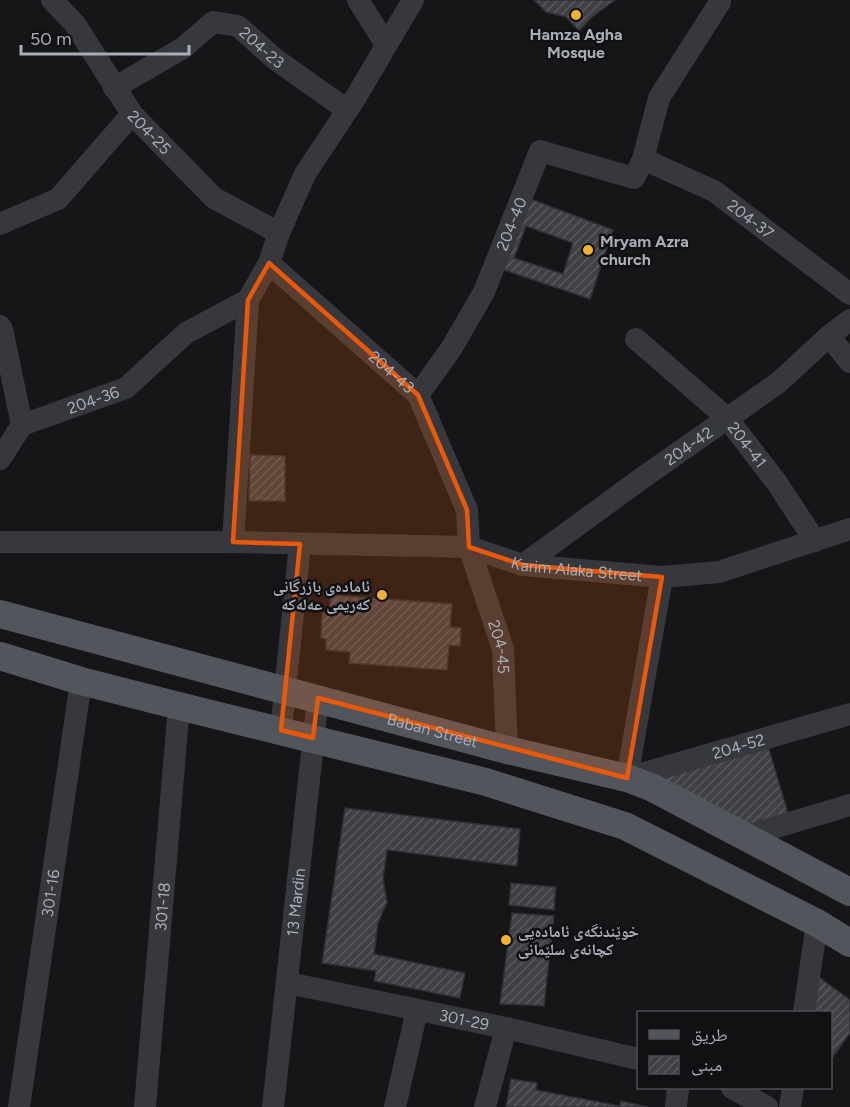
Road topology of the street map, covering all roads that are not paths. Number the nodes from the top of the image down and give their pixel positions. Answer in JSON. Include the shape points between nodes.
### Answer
{"nodes":[{"id":1,"x":52,"y":0,"type":"edge"},
{"id":2,"x":358,"y":0,"type":"edge"},
{"id":3,"x":413,"y":0,"type":"edge"},
{"id":4,"x":724,"y":1,"type":"edge"},
{"id":5,"x":386,"y":45,"type":"junction"},
{"id":6,"x":114,"y":88,"type":"junction"},
{"id":7,"x":347,"y":110,"type":"junction"},
{"id":8,"x":132,"y":114,"type":"junction"},
{"id":9,"x":643,"y":159,"type":"junction"},
{"id":10,"x":0,"y":224,"type":"edge"},
{"id":11,"x":279,"y":233,"type":"junction"},
{"id":12,"x":269,"y":263,"type":"junction"},
{"id":13,"x":850,"y":294,"type":"edge"},
{"id":14,"x":248,"y":300,"type":"junction"},
{"id":15,"x":850,"y":320,"type":"edge"},
{"id":16,"x":0,"y":326,"type":"edge"},
{"id":17,"x":828,"y":336,"type":"junction"},
{"id":18,"x":636,"y":339,"type":"dead end"},
{"id":19,"x":850,"y":362,"type":"edge"},
{"id":20,"x":418,"y":394,"type":"junction"},
{"id":21,"x":727,"y":418,"type":"junction"},
{"id":22,"x":22,"y":424,"type":"junction"},
{"id":23,"x":0,"y":459,"type":"edge"},
{"id":24,"x":850,"y":529,"type":"edge"},
{"id":25,"x":815,"y":541,"type":"junction"},
{"id":26,"x":0,"y":542,"type":"edge"},
{"id":27,"x":233,"y":542,"type":"junction"},
{"id":28,"x":300,"y":544,"type":"junction"},
{"id":29,"x":469,"y":548,"type":"junction"},
{"id":30,"x":523,"y":566,"type":"junction"},
{"id":31,"x":662,"y":577,"type":"junction"},
{"id":32,"x":0,"y":614,"type":"edge"},
{"id":33,"x":0,"y":656,"type":"edge"},
{"id":34,"x":81,"y":681,"type":"junction"},
{"id":35,"x":286,"y":689,"type":"junction"},
{"id":36,"x":318,"y":698,"type":"junction"},
{"id":37,"x":179,"y":706,"type":"junction"},
{"id":38,"x":850,"y":714,"type":"edge"},
{"id":39,"x":281,"y":730,"type":"junction"},
{"id":40,"x":313,"y":738,"type":"junction"},
{"id":41,"x":507,"y":750,"type":"junction"},
{"id":42,"x":627,"y":778,"type":"junction"},
{"id":43,"x":850,"y":805,"type":"edge"},
{"id":44,"x":746,"y":836,"type":"junction"},
{"id":45,"x":850,"y":892,"type":"edge"},
{"id":46,"x":817,"y":923,"type":"junction"},
{"id":47,"x":850,"y":943,"type":"edge"},
{"id":48,"x":288,"y":983,"type":"junction"},
{"id":49,"x":417,"y":1010,"type":"junction"},
{"id":50,"x":804,"y":1011,"type":"edge"},
{"id":51,"x":506,"y":1028,"type":"junction"},
{"id":52,"x":637,"y":1059,"type":"edge"},
{"id":53,"x":678,"y":1089,"type":"edge"},
{"id":54,"x":734,"y":1089,"type":"edge"},
{"id":55,"x":793,"y":1089,"type":"edge"},
{"id":56,"x":20,"y":1107,"type":"edge"},
{"id":57,"x":146,"y":1107,"type":"edge"},
{"id":58,"x":273,"y":1107,"type":"edge"},
{"id":59,"x":394,"y":1107,"type":"edge"},
{"id":60,"x":485,"y":1107,"type":"edge"},
{"id":61,"x":676,"y":1107,"type":"edge"},
{"id":62,"x":767,"y":1107,"type":"edge"},
{"id":63,"x":790,"y":1107,"type":"edge"}],
"edges":[{"from":1,"to":6,"type":"street","name":"204-25","via":[[75,24]]},
{"from":2,"to":5,"type":"street"},
{"from":3,"to":5,"type":"street"},
{"from":4,"to":9,"type":"street","via":[[659,98]]},
{"from":5,"to":7,"type":"street"},
{"from":6,"to":7,"type":"street","name":"204-23","via":[[183,48],[213,22],[238,26],[275,59]]},
{"from":6,"to":8,"type":"street","name":"204-25"},
{"from":7,"to":11,"type":"street","via":[[304,174]]},
{"from":8,"to":10,"type":"street","via":[[58,199]]},
{"from":8,"to":11,"type":"street","name":"204-25","via":[[214,198]]},
{"from":9,"to":13,"type":"street","name":"204-37","via":[[714,191]]},
{"from":9,"to":20,"type":"street","name":"204-40","via":[[634,178],[540,151],[483,292],[451,349]]},
{"from":11,"to":12,"type":"street"},
{"from":12,"to":14,"type":"street"},
{"from":12,"to":20,"type":"street","name":"204-43"},
{"from":14,"to":22,"type":"street","name":"204-36","via":[[186,333],[126,388]]},
{"from":14,"to":27,"type":"street"},
{"from":15,"to":17,"type":"street","name":"204-42"},
{"from":16,"to":22,"type":"street"},
{"from":17,"to":19,"type":"street"},
{"from":17,"to":21,"type":"street","name":"204-42","via":[[778,383]]},
{"from":18,"to":21,"type":"street","name":"204-41"},
{"from":20,"to":29,"type":"street","name":"204-43","via":[[467,510]]},
{"from":21,"to":25,"type":"street","name":"204-41"},
{"from":21,"to":30,"type":"street","name":"204-42"},
{"from":22,"to":23,"type":"street"},
{"from":24,"to":25,"type":"street","name":"Karim Alaka Street"},
{"from":25,"to":31,"type":"street","name":"Karim Alaka Street","via":[[719,572]]},
{"from":26,"to":27,"type":"street","name":"Karim Alaka Street"},
{"from":27,"to":28,"type":"street","name":"Karim Alaka Street"},
{"from":28,"to":29,"type":"street","name":"Karim Alaka Street"},
{"from":28,"to":35,"type":"street"},
{"from":29,"to":30,"type":"street","name":"Karim Alaka Street"},
{"from":29,"to":41,"type":"street","name":"204-45","via":[[503,649]]},
{"from":30,"to":31,"type":"street","name":"Karim Alaka Street"},
{"from":31,"to":42,"type":"street"},
{"from":32,"to":35,"type":"main road","name":"Baban Street"},
{"from":33,"to":34,"type":"main road"},
{"from":34,"to":37,"type":"main road"},
{"from":34,"to":56,"type":"street","name":"301-16"},
{"from":35,"to":36,"type":"main road","name":"Baban Street"},
{"from":35,"to":39,"type":"street"},
{"from":36,"to":40,"type":"street","name":"13 Mardin"},
{"from":36,"to":41,"type":"main road","name":"Baban Street"},
{"from":37,"to":39,"type":"main road"},
{"from":37,"to":57,"type":"street","name":"301-18"},
{"from":38,"to":42,"type":"street","name":"204-52"},
{"from":39,"to":40,"type":"main road"},
{"from":40,"to":46,"type":"main road","via":[[486,782],[625,826]]},
{"from":40,"to":48,"type":"street","name":"13 Mardin"},
{"from":41,"to":42,"type":"main road","name":"Baban Street"},
{"from":42,"to":44,"type":"main road","name":"Baban Street"},
{"from":43,"to":44,"type":"street"},
{"from":44,"to":45,"type":"main road","name":"Baban Street"},
{"from":46,"to":47,"type":"main road"},
{"from":46,"to":50,"type":"street"},
{"from":48,"to":49,"type":"street","name":"301-29"},
{"from":48,"to":58,"type":"street","name":"13 Mardin"},
{"from":49,"to":51,"type":"street","name":"301-29"},
{"from":49,"to":59,"type":"street"},
{"from":51,"to":52,"type":"street","name":"301-29"},
{"from":51,"to":60,"type":"street"},
{"from":53,"to":61,"type":"street"},
{"from":54,"to":62,"type":"street"},
{"from":55,"to":63,"type":"street"}]}
